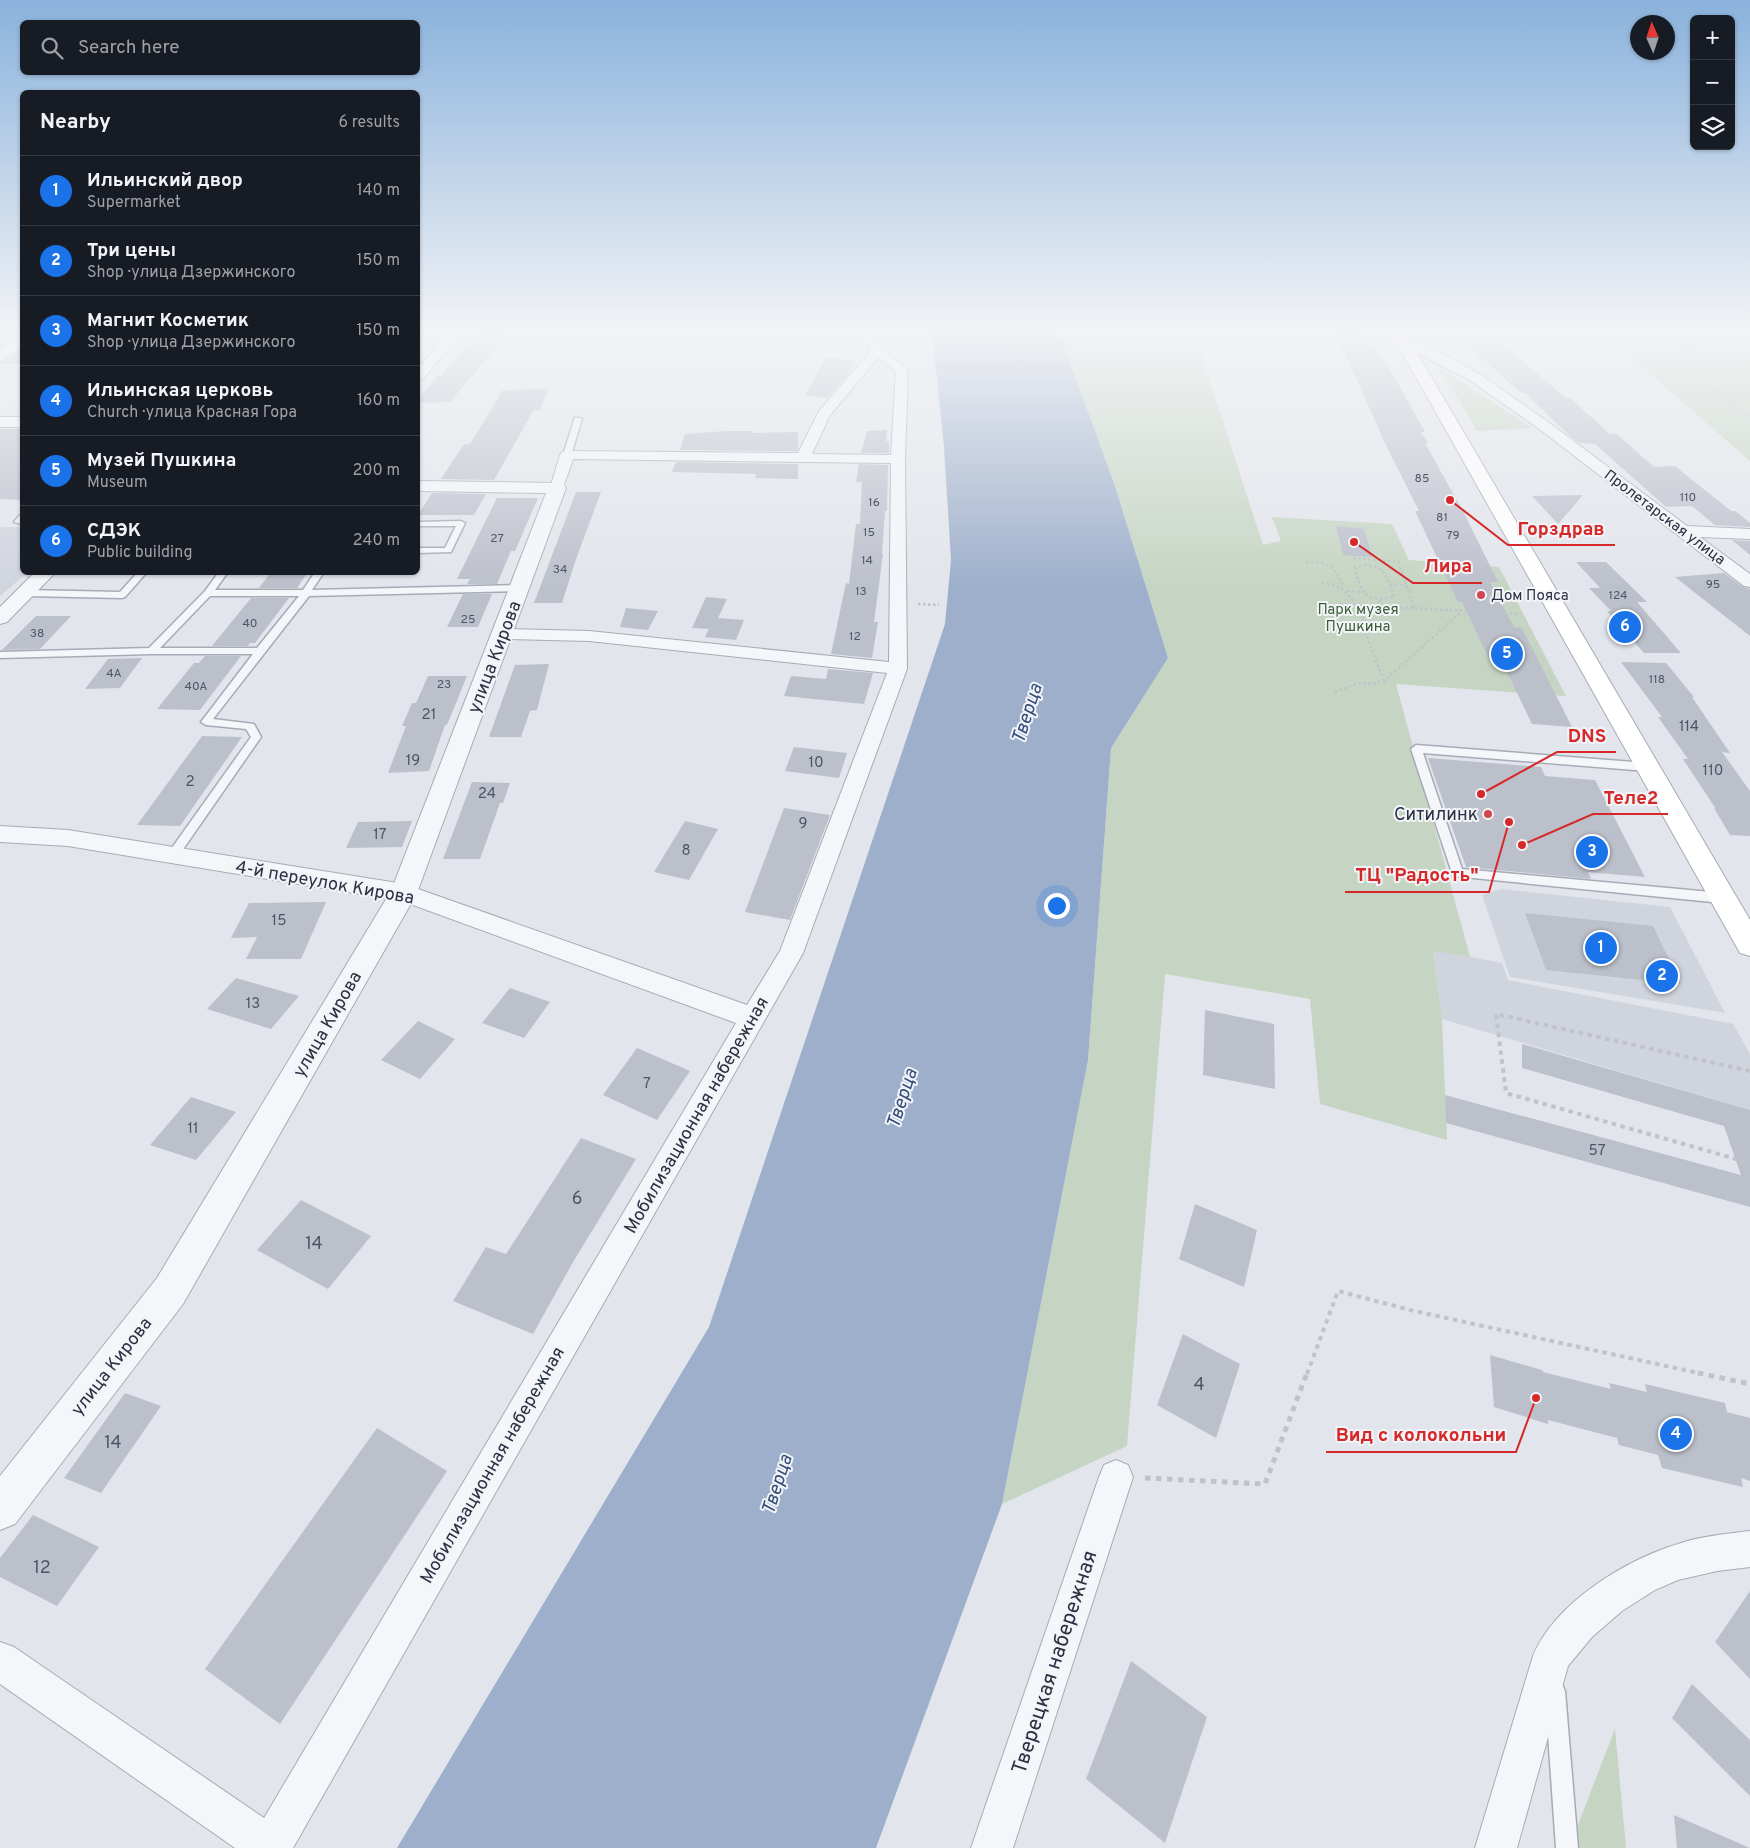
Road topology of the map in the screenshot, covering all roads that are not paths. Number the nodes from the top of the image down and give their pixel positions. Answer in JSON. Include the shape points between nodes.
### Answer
{"nodes":[{"id":1,"x":823,"y":415,"type":"edge"},
{"id":2,"x":900,"y":415,"type":"edge"},
{"id":3,"x":1445,"y":415,"type":"edge"},
{"id":4,"x":1529,"y":415,"type":"edge"},
{"id":5,"x":578,"y":419,"type":"dead end"},
{"id":6,"x":0,"y":422,"type":"edge"},
{"id":7,"x":20,"y":422,"type":"edge"},
{"id":8,"x":567,"y":455,"type":"junction"},
{"id":9,"x":803,"y":457,"type":"junction"},
{"id":10,"x":898,"y":459,"type":"junction"},
{"id":11,"x":420,"y":486,"type":"edge"},
{"id":12,"x":557,"y":488,"type":"junction"},
{"id":13,"x":420,"y":524,"type":"edge"},
{"id":14,"x":1683,"y":531,"type":"junction"},
{"id":15,"x":1750,"y":534,"type":"edge"},
{"id":16,"x":420,"y":551,"type":"edge"},
{"id":17,"x":44,"y":575,"type":"edge"},
{"id":18,"x":140,"y":575,"type":"edge"},
{"id":19,"x":222,"y":575,"type":"edge"},
{"id":20,"x":318,"y":575,"type":"edge"},
{"id":21,"x":1750,"y":582,"type":"edge"},
{"id":22,"x":519,"y":588,"type":"junction"},
{"id":23,"x":26,"y":592,"type":"junction"},
{"id":24,"x":208,"y":593,"type":"junction"},
{"id":25,"x":306,"y":593,"type":"junction"},
{"id":26,"x":0,"y":618,"type":"edge"},
{"id":27,"x":503,"y":634,"type":"junction"},
{"id":28,"x":152,"y":651,"type":"junction"},
{"id":29,"x":260,"y":651,"type":"junction"},
{"id":30,"x":0,"y":655,"type":"edge"},
{"id":31,"x":898,"y":670,"type":"junction"},
{"id":32,"x":1646,"y":767,"type":"junction"},
{"id":33,"x":0,"y":834,"type":"edge"},
{"id":34,"x":173,"y":855,"type":"junction"},
{"id":35,"x":404,"y":893,"type":"junction"},
{"id":36,"x":1722,"y":898,"type":"junction"},
{"id":37,"x":1742,"y":918,"type":"edge"},
{"id":38,"x":1750,"y":945,"type":"edge"},
{"id":39,"x":752,"y":1018,"type":"junction"},
{"id":40,"x":1116,"y":1476,"type":"road end"},
{"id":41,"x":0,"y":1509,"type":"edge"},
{"id":42,"x":1750,"y":1549,"type":"edge"},
{"id":43,"x":1552,"y":1656,"type":"junction"},
{"id":44,"x":0,"y":1661,"type":"edge"},
{"id":45,"x":270,"y":1847,"type":"edge"},
{"id":46,"x":992,"y":1848,"type":"edge"},
{"id":47,"x":1496,"y":1848,"type":"edge"},
{"id":48,"x":1567,"y":1848,"type":"edge"}],
"edges":[{"from":1,"to":9,"type":"street"},
{"from":2,"to":10,"type":"street","name":"Мобилизационная набережная"},
{"from":3,"to":32,"type":"main road"},
{"from":4,"to":14,"type":"street","name":"Пролетарская улица"},
{"from":5,"to":8,"type":"lane"},
{"from":6,"to":7,"type":"street"},
{"from":8,"to":9,"type":"street"},
{"from":8,"to":12,"type":"street"},
{"from":9,"to":10,"type":"street"},
{"from":10,"to":31,"type":"street","name":"Мобилизационная набережная"},
{"from":11,"to":12,"type":"street"},
{"from":12,"to":22,"type":"street","name":"улица Кирова"},
{"from":13,"to":16,"type":"lane","via":[[461,523],[448,550]]},
{"from":14,"to":15,"type":"street"},
{"from":14,"to":21,"type":"street","name":"Пролетарская улица"},
{"from":17,"to":23,"type":"street"},
{"from":18,"to":23,"type":"lane","via":[[122,595]]},
{"from":19,"to":24,"type":"lane"},
{"from":20,"to":25,"type":"lane"},
{"from":22,"to":25,"type":"lane"},
{"from":22,"to":27,"type":"street","name":"улица Кирова"},
{"from":23,"to":26,"type":"street"},
{"from":24,"to":25,"type":"lane"},
{"from":24,"to":28,"type":"lane"},
{"from":25,"to":29,"type":"lane"},
{"from":27,"to":31,"type":"street","via":[[590,636]]},
{"from":27,"to":35,"type":"street","name":"улица Кирова"},
{"from":28,"to":29,"type":"lane"},
{"from":28,"to":30,"type":"lane"},
{"from":29,"to":34,"type":"lane","via":[[206,722],[250,726],[256,736]]},
{"from":31,"to":39,"type":"street","name":"Мобилизационная набережная","via":[[791,953]]},
{"from":32,"to":36,"type":"main road"},
{"from":32,"to":36,"type":"lane","via":[[1416,750],[1457,873]]},
{"from":33,"to":34,"type":"street","name":"4-й переулок Кирова","via":[[68,838]]},
{"from":34,"to":35,"type":"street","name":"4-й переулок Кирова"},
{"from":35,"to":39,"type":"street","name":"4-й переулок Кирова"},
{"from":35,"to":41,"type":"street","name":"улица Кирова","via":[[170,1291]]},
{"from":36,"to":37,"type":"main road"},
{"from":37,"to":38,"type":"main road"},
{"from":39,"to":45,"type":"street","name":"Мобилизационная набережная"},
{"from":40,"to":46,"type":"street","name":"Тверецкая набережная"},
{"from":42,"to":43,"type":"street","via":[[1717,1552],[1642,1577],[1609,1598],[1579,1624]]},
{"from":43,"to":47,"type":"street"},
{"from":43,"to":48,"type":"lane"},
{"from":44,"to":45,"type":"street"}]}
